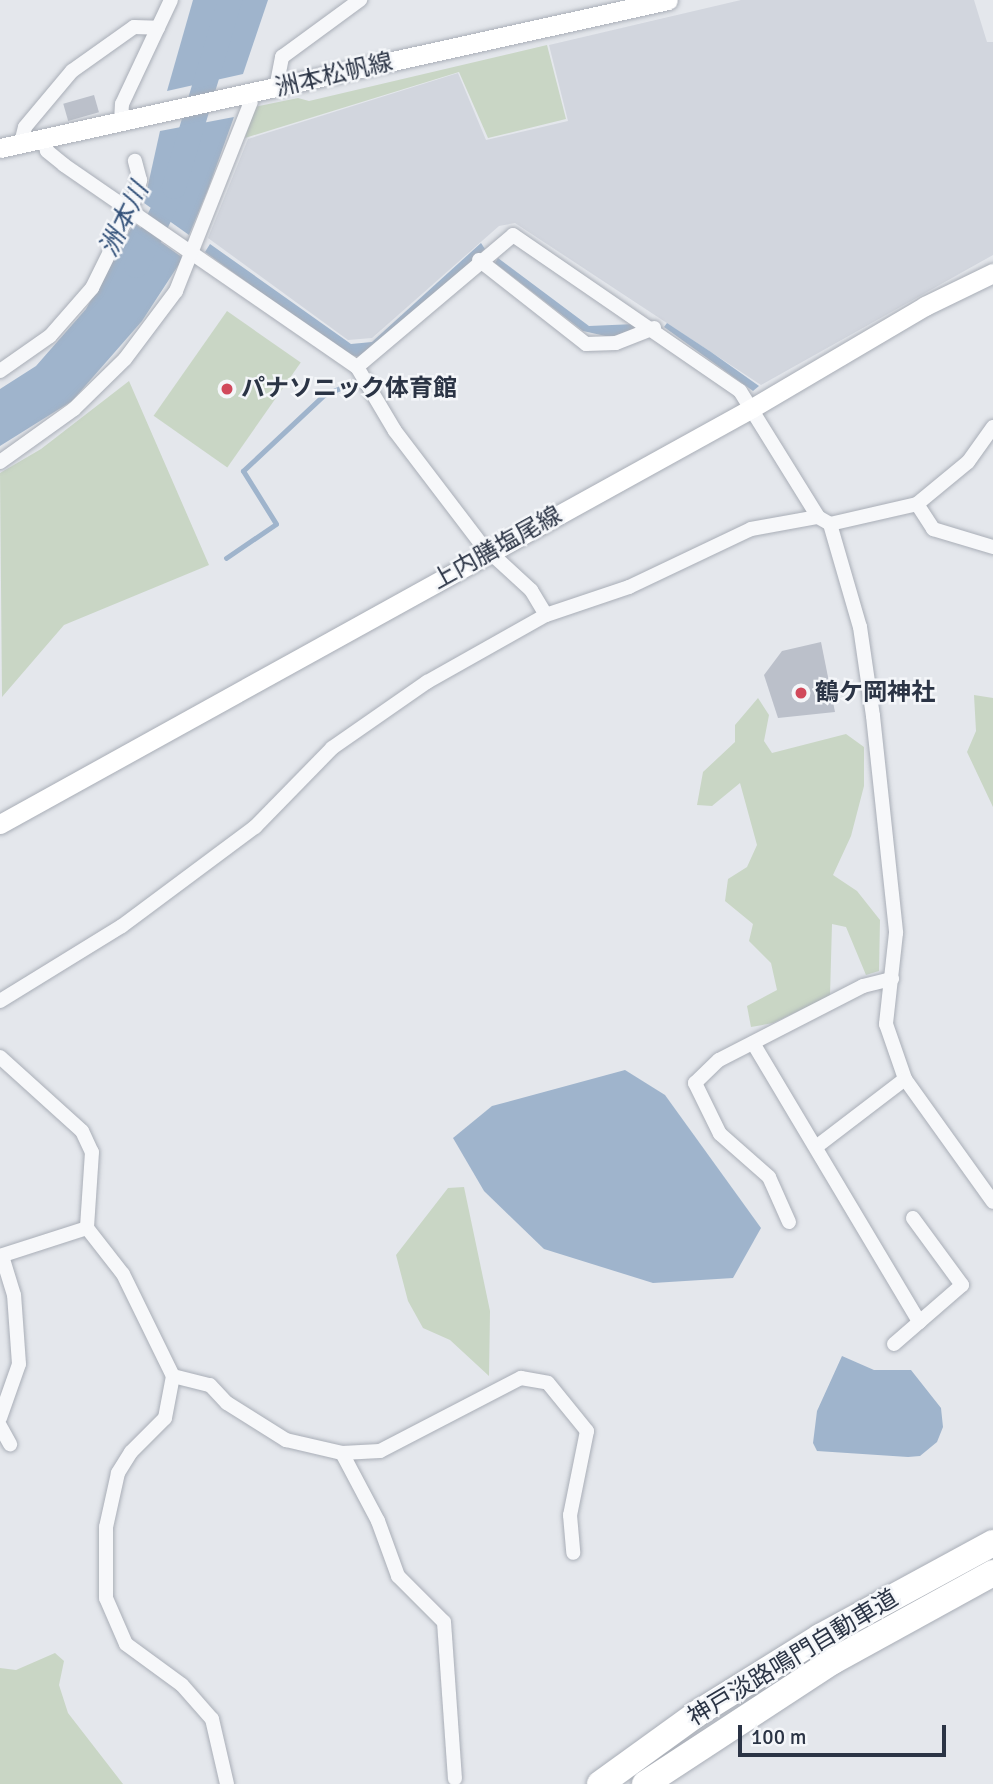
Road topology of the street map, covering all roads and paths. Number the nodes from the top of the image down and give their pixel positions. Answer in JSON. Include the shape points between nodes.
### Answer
{"nodes":[{"id":1,"x":171,"y":0,"type":"edge"},
{"id":2,"x":360,"y":0,"type":"edge"},
{"id":3,"x":668,"y":0,"type":"edge"},
{"id":4,"x":158,"y":28,"type":"junction"},
{"id":5,"x":276,"y":88,"type":"junction"},
{"id":6,"x":248,"y":98,"type":"junction"},
{"id":7,"x":128,"y":120,"type":"junction"},
{"id":8,"x":44,"y":138,"type":"junction"},
{"id":9,"x":21,"y":143,"type":"junction"},
{"id":10,"x":0,"y":148,"type":"edge"},
{"id":11,"x":135,"y":161,"type":"dead end"},
{"id":12,"x":134,"y":209,"type":"junction"},
{"id":13,"x":193,"y":249,"type":"junction"},
{"id":14,"x":479,"y":260,"type":"junction"},
{"id":15,"x":993,"y":273,"type":"edge"},
{"id":16,"x":654,"y":328,"type":"junction"},
{"id":17,"x":357,"y":367,"type":"junction"},
{"id":18,"x":0,"y":372,"type":"edge"},
{"id":19,"x":752,"y":408,"type":"junction"},
{"id":20,"x":993,"y":427,"type":"edge"},
{"id":21,"x":0,"y":462,"type":"edge"},
{"id":22,"x":917,"y":503,"type":"junction"},
{"id":23,"x":824,"y":520,"type":"junction"},
{"id":24,"x":993,"y":547,"type":"edge"},
{"id":25,"x":492,"y":551,"type":"junction"},
{"id":26,"x":546,"y":615,"type":"junction"},
{"id":27,"x":0,"y":824,"type":"edge"},
{"id":28,"x":892,"y":979,"type":"junction"},
{"id":29,"x":0,"y":1000,"type":"edge"},
{"id":30,"x":754,"y":1043,"type":"junction"},
{"id":31,"x":0,"y":1057,"type":"edge"},
{"id":32,"x":905,"y":1079,"type":"junction"},
{"id":33,"x":816,"y":1147,"type":"junction"},
{"id":34,"x":993,"y":1202,"type":"edge"},
{"id":35,"x":913,"y":1218,"type":"dead end"},
{"id":36,"x":789,"y":1222,"type":"dead end"},
{"id":37,"x":87,"y":1228,"type":"junction"},
{"id":38,"x":1,"y":1256,"type":"edge"},
{"id":39,"x":919,"y":1322,"type":"junction"},
{"id":40,"x":894,"y":1344,"type":"dead end"},
{"id":41,"x":173,"y":1376,"type":"junction"},
{"id":42,"x":0,"y":1418,"type":"edge"},
{"id":43,"x":0,"y":1426,"type":"edge"},
{"id":44,"x":10,"y":1444,"type":"dead end"},
{"id":45,"x":342,"y":1453,"type":"junction"},
{"id":46,"x":993,"y":1543,"type":"edge"},
{"id":47,"x":573,"y":1553,"type":"dead end"},
{"id":48,"x":993,"y":1573,"type":"edge"},
{"id":49,"x":455,"y":1779,"type":"dead end"},
{"id":50,"x":227,"y":1784,"type":"edge"},
{"id":51,"x":600,"y":1784,"type":"edge"},
{"id":52,"x":645,"y":1784,"type":"edge"}],
"edges":[{"from":1,"to":4,"type":"street"},
{"from":2,"to":5,"type":"street","via":[[282,57]]},
{"from":3,"to":5,"type":"main road","name":"洲本松帆線"},
{"from":4,"to":7,"type":"street","via":[[122,104]]},
{"from":4,"to":9,"type":"street","via":[[134,27],[72,71],[24,127]]},
{"from":5,"to":6,"type":"main road","name":"洲本松帆線"},
{"from":6,"to":7,"type":"main road","name":"洲本松帆線"},
{"from":6,"to":13,"type":"street"},
{"from":7,"to":8,"type":"main road","name":"洲本松帆線"},
{"from":8,"to":9,"type":"main road","name":"洲本松帆線"},
{"from":8,"to":12,"type":"street","via":[[47,152]]},
{"from":9,"to":10,"type":"main road","name":"洲本松帆線"},
{"from":11,"to":12,"type":"street","via":[[140,180]]},
{"from":12,"to":13,"type":"street"},
{"from":12,"to":18,"type":"street","via":[[92,288],[50,336]]},
{"from":13,"to":17,"type":"street"},
{"from":13,"to":21,"type":"street","via":[[176,291],[125,359],[74,409]]},
{"from":14,"to":16,"type":"street","via":[[586,344],[616,343]]},
{"from":14,"to":16,"type":"street","via":[[505,239],[521,237]]},
{"from":14,"to":17,"type":"street"},
{"from":15,"to":19,"type":"main road","name":"上内膳塩尾線","via":[[925,306]]},
{"from":16,"to":19,"type":"street","via":[[740,391]]},
{"from":17,"to":25,"type":"street","via":[[395,431]]},
{"from":19,"to":23,"type":"street"},
{"from":19,"to":25,"type":"main road","name":"上内膳塩尾線"},
{"from":20,"to":22,"type":"street","via":[[968,463]]},
{"from":22,"to":23,"type":"street"},
{"from":22,"to":24,"type":"street","via":[[933,529]]},
{"from":23,"to":26,"type":"street","via":[[751,529],[629,587]]},
{"from":23,"to":28,"type":"street","via":[[860,627],[896,933]]},
{"from":25,"to":26,"type":"street","via":[[514,579],[531,590]]},
{"from":25,"to":27,"type":"main road","name":"上内膳塩尾線"},
{"from":26,"to":29,"type":"street","via":[[427,682],[332,748],[255,827],[121,926]]},
{"from":28,"to":30,"type":"street","via":[[863,986]]},
{"from":28,"to":32,"type":"street","via":[[886,1024]]},
{"from":30,"to":33,"type":"street"},
{"from":30,"to":36,"type":"street","via":[[719,1060],[695,1083],[720,1134],[769,1177]]},
{"from":31,"to":37,"type":"street","via":[[82,1131],[92,1152]]},
{"from":32,"to":33,"type":"street"},
{"from":32,"to":34,"type":"street"},
{"from":33,"to":39,"type":"street"},
{"from":35,"to":39,"type":"street","via":[[962,1285]]},
{"from":37,"to":38,"type":"street"},
{"from":37,"to":41,"type":"street","via":[[123,1274]]},
{"from":38,"to":42,"type":"street","via":[[14,1295],[19,1364]]},
{"from":39,"to":40,"type":"street"},
{"from":41,"to":45,"type":"street","via":[[210,1385],[227,1403],[286,1440]]},
{"from":41,"to":50,"type":"street","via":[[165,1418],[131,1452],[118,1473],[106,1527],[106,1598],[126,1644],[182,1685],[212,1719]]},
{"from":43,"to":44,"type":"street"},
{"from":45,"to":47,"type":"street","via":[[380,1451],[521,1378],[548,1383],[587,1431],[571,1505]]},
{"from":45,"to":49,"type":"street","via":[[378,1521],[398,1576],[444,1622]]},
{"from":46,"to":51,"type":"highway","name":"神戸淡路鳴門自動車道","via":[[820,1637],[698,1713]]},
{"from":48,"to":52,"type":"highway","name":"神戸淡路鳴門自動車道","via":[[832,1661]]}]}
